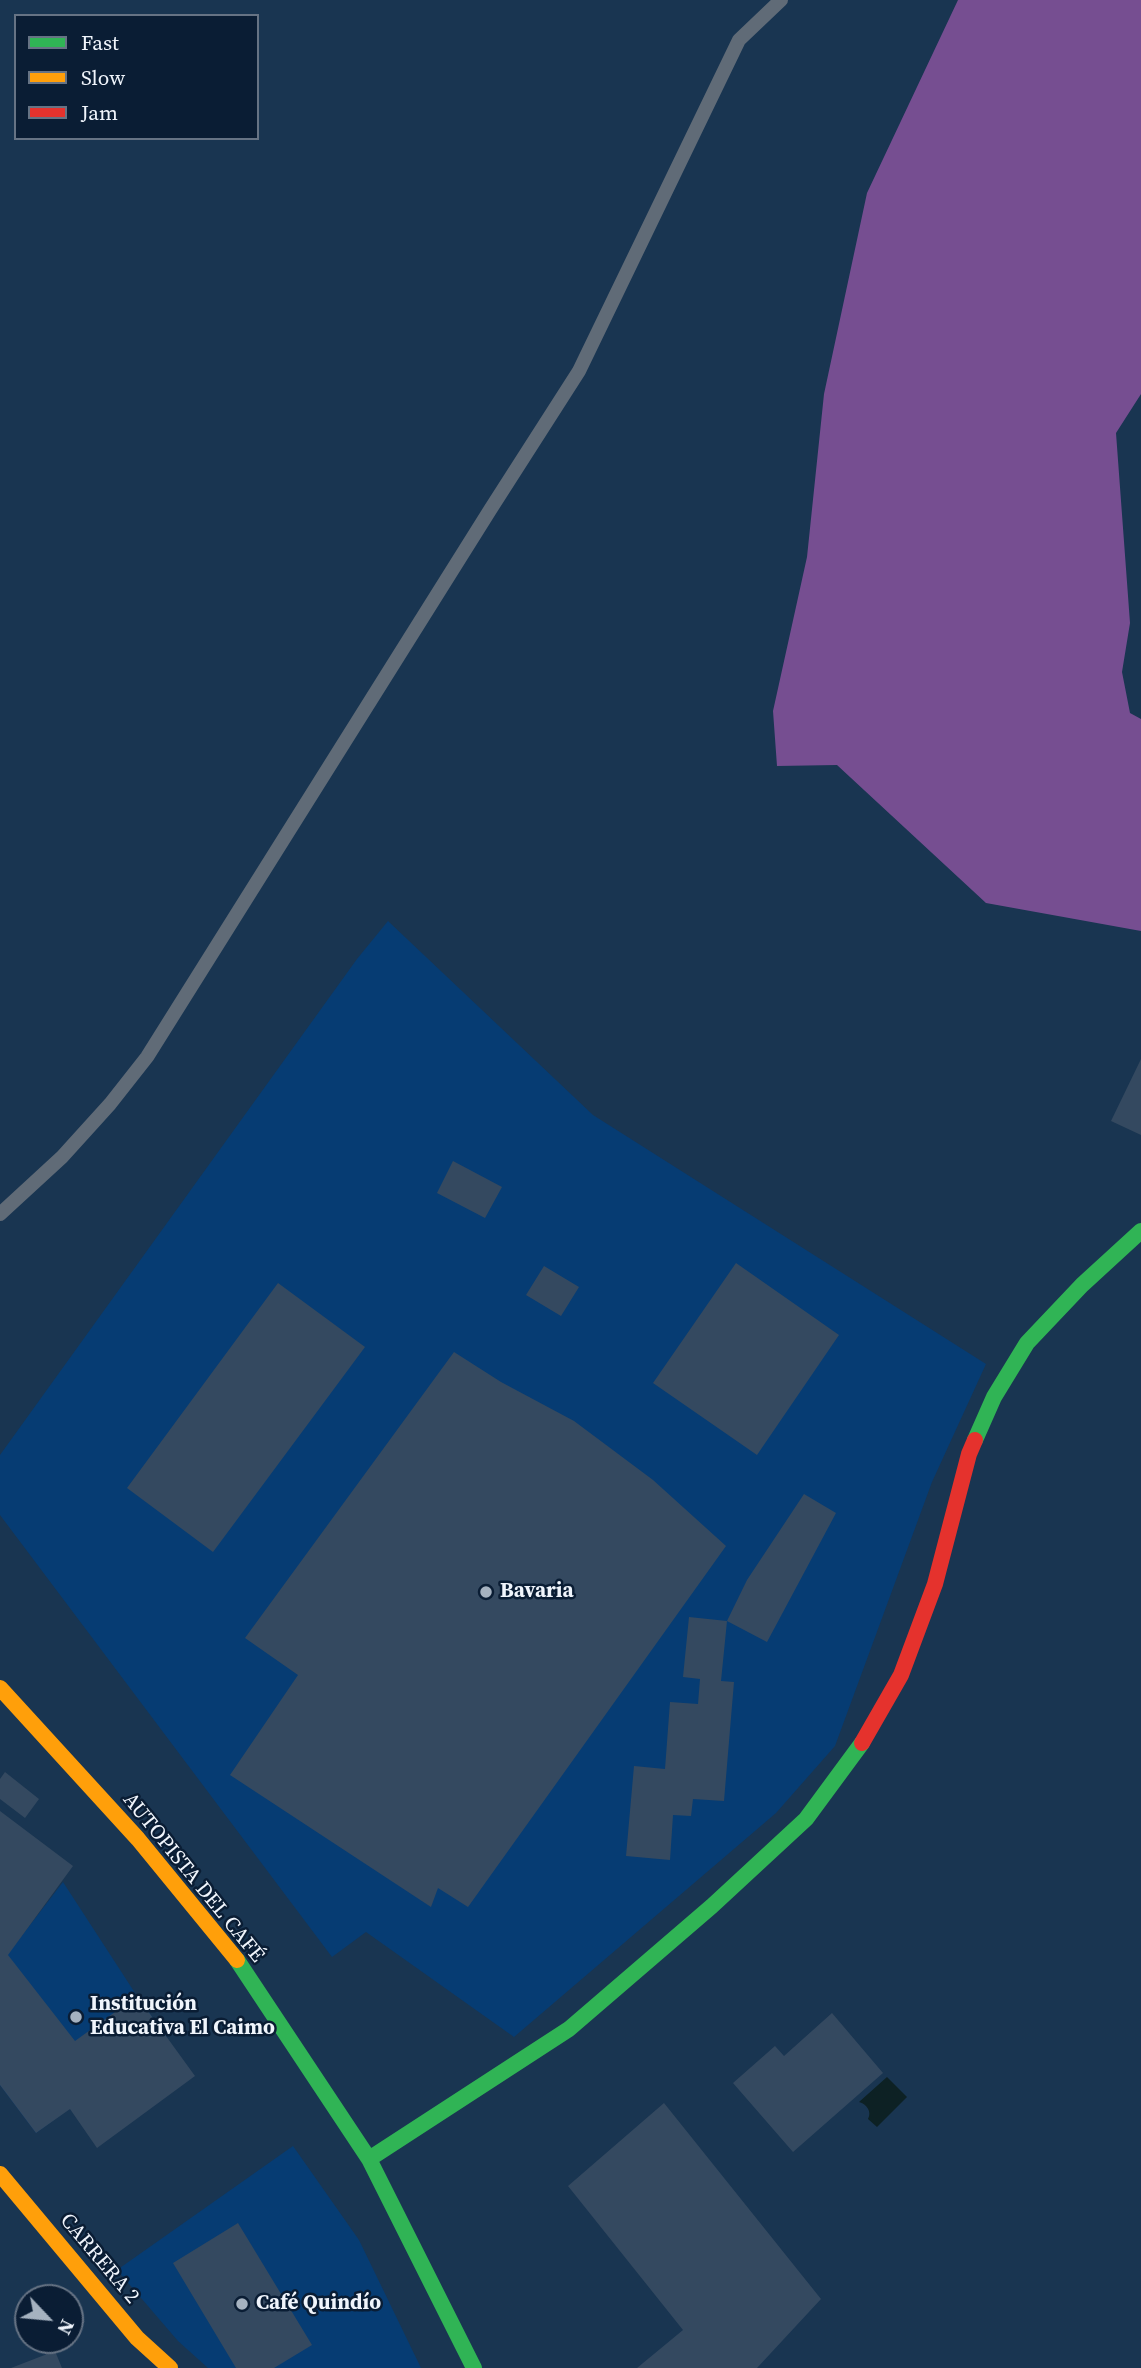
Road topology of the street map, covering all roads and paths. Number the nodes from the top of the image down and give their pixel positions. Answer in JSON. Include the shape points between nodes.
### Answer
{"nodes":[{"id":1,"x":781,"y":0,"type":"edge"},
{"id":2,"x":0,"y":1214,"type":"edge"},
{"id":3,"x":1141,"y":1231,"type":"edge"},
{"id":4,"x":0,"y":1688,"type":"edge"},
{"id":5,"x":369,"y":2159,"type":"junction"},
{"id":6,"x":0,"y":2174,"type":"edge"},
{"id":7,"x":170,"y":2368,"type":"edge"},
{"id":8,"x":474,"y":2368,"type":"edge"}],
"edges":[{"from":1,"to":2,"type":"lane","via":[[739,40],[579,371],[148,1057],[62,1157]]},
{"from":3,"to":5,"type":"main road","via":[[1027,1343],[994,1397],[970,1454],[935,1584],[901,1675],[857,1751],[806,1819],[569,2029]]},
{"from":4,"to":5,"type":"main road","name":"AUTOPISTA DEL CAFÉ","via":[[138,1839],[234,1956]]},
{"from":5,"to":8,"type":"main road","name":"AUTOPISTA DEL CAFÉ"},
{"from":6,"to":7,"type":"main road","name":"CARRERA 2","via":[[137,2338]]}]}
